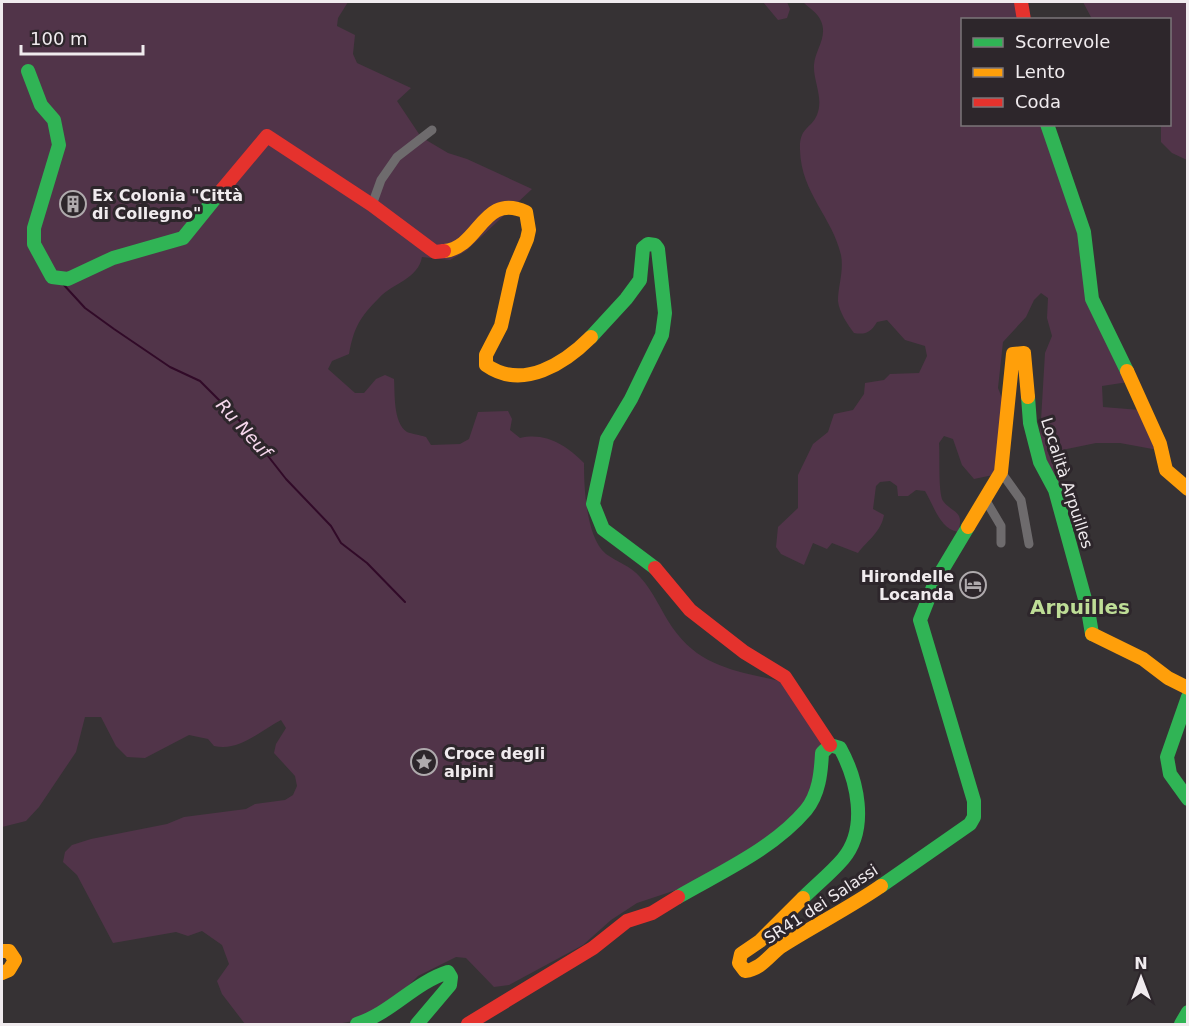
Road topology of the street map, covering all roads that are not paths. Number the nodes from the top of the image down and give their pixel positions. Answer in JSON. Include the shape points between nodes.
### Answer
{"nodes":[{"id":1,"x":1021,"y":2,"type":"edge"},
{"id":2,"x":1024,"y":18,"type":"edge"},
{"id":3,"x":28,"y":71,"type":"dead end"},
{"id":4,"x":1048,"y":126,"type":"edge"},
{"id":5,"x":432,"y":130,"type":"dead end"},
{"id":6,"x":372,"y":205,"type":"junction"},
{"id":7,"x":1001,"y":472,"type":"junction"},
{"id":8,"x":1188,"y":489,"type":"edge"},
{"id":9,"x":985,"y":499,"type":"junction"},
{"id":10,"x":1001,"y":543,"type":"dead end"},
{"id":11,"x":1029,"y":544,"type":"dead end"},
{"id":12,"x":925,"y":608,"type":"joint"},
{"id":13,"x":1188,"y":688,"type":"edge"},
{"id":14,"x":1188,"y":697,"type":"edge"},
{"id":15,"x":830,"y":745,"type":"junction"},
{"id":16,"x":1181,"y":794,"type":"edge"},
{"id":17,"x":2,"y":951,"type":"edge"},
{"id":18,"x":2,"y":973,"type":"edge"},
{"id":19,"x":1188,"y":1012,"type":"edge"},
{"id":20,"x":357,"y":1024,"type":"edge"},
{"id":21,"x":417,"y":1024,"type":"edge"},
{"id":22,"x":468,"y":1024,"type":"edge"},
{"id":23,"x":1181,"y":1024,"type":"edge"}],
"edges":[{"from":1,"to":2,"type":"street"},
{"from":3,"to":6,"type":"street","via":[[41,105],[54,120],[59,145],[34,228],[34,244],[52,277],[69,279],[112,258],[183,238],[267,136]]},
{"from":4,"to":8,"type":"street","via":[[1084,232],[1092,299],[1145,409],[1166,470]]},
{"from":5,"to":6,"type":"street","via":[[397,157],[381,180]]},
{"from":6,"to":15,"type":"street","via":[[435,252],[446,254],[457,250],[490,214],[504,206],[517,206],[526,212],[527,239],[513,272],[501,326],[485,358],[495,371],[544,371],[567,360],[630,296],[640,280],[643,248],[648,244],[657,246],[665,326],[631,399],[607,439],[594,513],[603,529],[656,569],[690,609],[744,652],[785,676]]},
{"from":7,"to":9,"type":"street","name":"Località Arpuilles"},
{"from":7,"to":11,"type":"street","via":[[1021,500]]},
{"from":7,"to":13,"type":"street","name":"Località Arpuilles","via":[[1013,354],[1024,353],[1030,423],[1040,462],[1055,490],[1092,635],[1143,659]]},
{"from":9,"to":10,"type":"street","via":[[1001,526]]},
{"from":9,"to":12,"type":"street","name":"Località Arpuilles","via":[[938,577]]},
{"from":12,"to":15,"type":"street","name":"SR41 dei Salassi","via":[[920,621],[974,801],[974,817],[958,835],[847,909],[781,947],[754,970],[745,971],[739,963],[741,954],[760,941],[845,857],[856,834],[857,797],[845,757],[840,748]]},
{"from":14,"to":16,"type":"street","via":[[1167,757],[1170,774]]},
{"from":15,"to":22,"type":"street","via":[[822,753],[821,778],[807,808],[777,838],[652,913],[627,921],[593,948]]},
{"from":17,"to":18,"type":"street","via":[[9,951],[15,960]]},
{"from":19,"to":23,"type":"street"},
{"from":20,"to":21,"type":"street","via":[[373,1021],[435,975],[448,972],[450,985]]}]}
